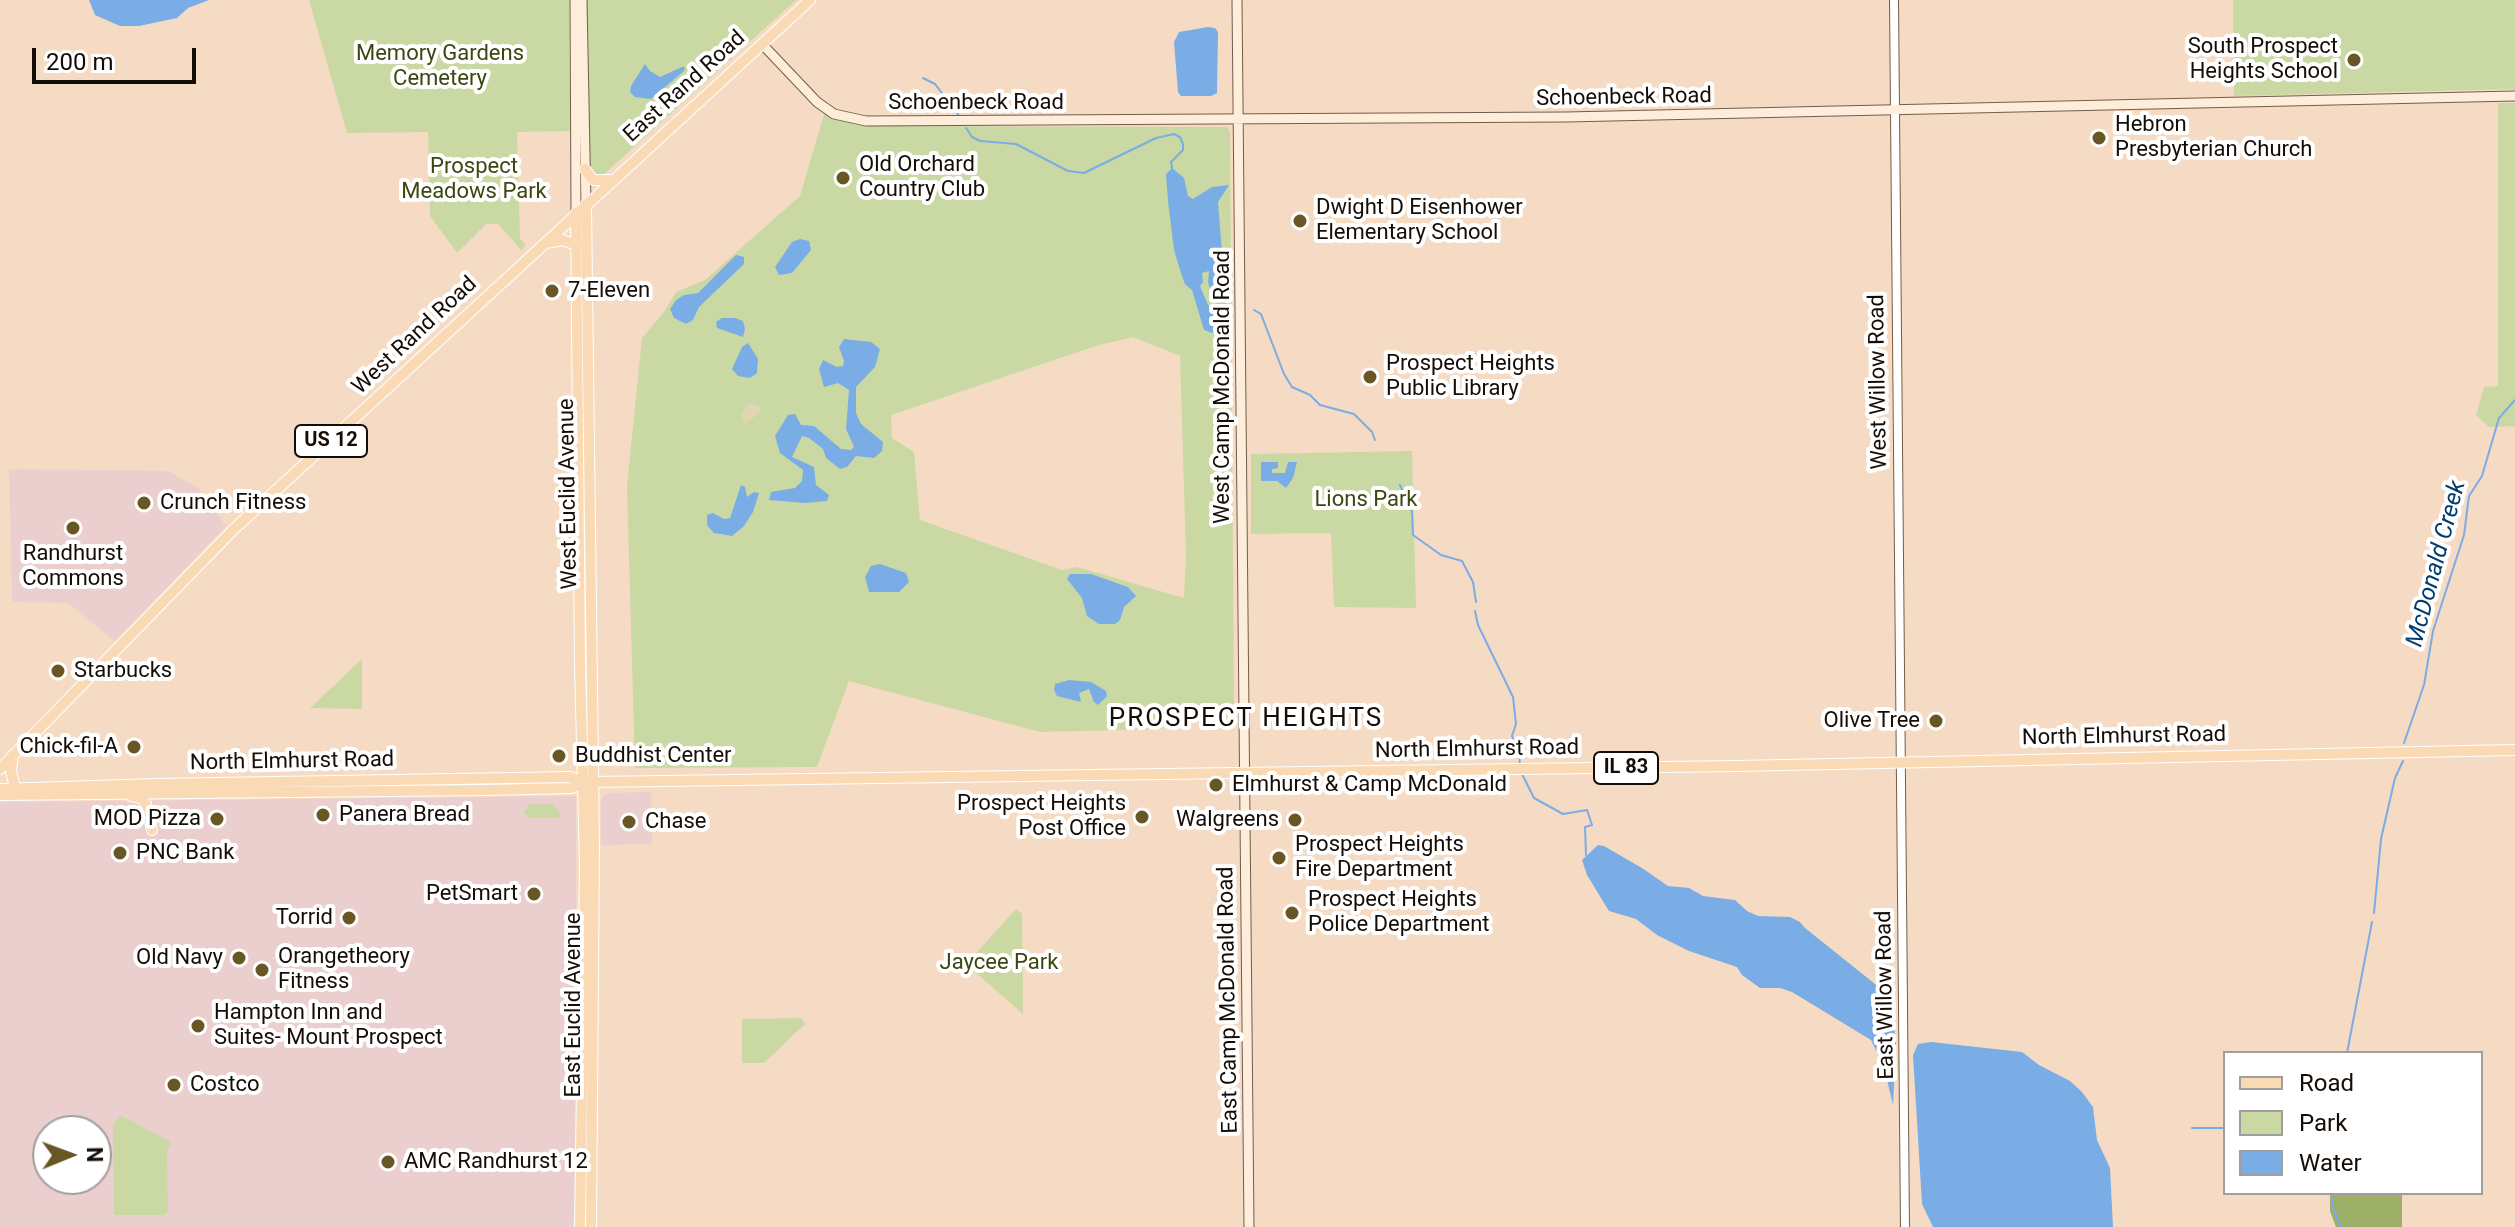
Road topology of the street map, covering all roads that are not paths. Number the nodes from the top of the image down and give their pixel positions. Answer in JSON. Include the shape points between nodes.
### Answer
{"nodes":[{"id":1,"x":575,"y":0,"type":"edge"},
{"id":2,"x":582,"y":0,"type":"edge"},
{"id":3,"x":810,"y":0,"type":"edge"},
{"id":4,"x":1237,"y":0,"type":"edge"},
{"id":5,"x":1894,"y":0,"type":"edge"},
{"id":6,"x":762,"y":44,"type":"junction"},
{"id":7,"x":2515,"y":96,"type":"edge"},
{"id":8,"x":1895,"y":109,"type":"junction"},
{"id":9,"x":1238,"y":120,"type":"junction"},
{"id":10,"x":585,"y":169,"type":"junction"},
{"id":11,"x":613,"y":180,"type":"junction"},
{"id":12,"x":586,"y":204,"type":"junction"},
{"id":13,"x":576,"y":213,"type":"junction"},
{"id":14,"x":544,"y":244,"type":"junction"},
{"id":15,"x":577,"y":245,"type":"junction"},
{"id":16,"x":2515,"y":750,"type":"edge"},
{"id":17,"x":13,"y":755,"type":"junction"},
{"id":18,"x":1901,"y":763,"type":"junction"},
{"id":19,"x":0,"y":769,"type":"edge"},
{"id":20,"x":1246,"y":773,"type":"junction"},
{"id":21,"x":587,"y":782,"type":"junction"},
{"id":22,"x":15,"y":787,"type":"junction"},
{"id":23,"x":0,"y":792,"type":"edge"},
{"id":24,"x":121,"y":794,"type":"junction"},
{"id":25,"x":152,"y":830,"type":"dead end"},
{"id":26,"x":580,"y":1227,"type":"edge"},
{"id":27,"x":591,"y":1227,"type":"edge"},
{"id":28,"x":1249,"y":1227,"type":"edge"},
{"id":29,"x":1905,"y":1227,"type":"edge"}],
"edges":[{"from":1,"to":13,"type":"main road"},
{"from":2,"to":10,"type":"main road"},
{"from":3,"to":6,"type":"main road","name":"East Rand Road","number":"US 12"},
{"from":4,"to":9,"type":"main road","name":"West Camp McDonald Road"},
{"from":5,"to":8,"type":"street","name":"West Willow Road"},
{"from":6,"to":9,"type":"main road","name":"Schoenbeck Road","via":[[817,102],[834,114],[866,121]]},
{"from":6,"to":11,"type":"main road","name":"East Rand Road","number":"US 12"},
{"from":7,"to":8,"type":"main road","name":"Schoenbeck Road"},
{"from":8,"to":9,"type":"main road","name":"Schoenbeck Road"},
{"from":8,"to":18,"type":"street","name":"West Willow Road"},
{"from":9,"to":20,"type":"main road","name":"West Camp McDonald Road"},
{"from":10,"to":11,"type":"main road","via":[[597,181]]},
{"from":10,"to":12,"type":"main road"},
{"from":11,"to":12,"type":"main road","name":"East Rand Road","number":"US 12"},
{"from":12,"to":13,"type":"main road","name":"West Rand Road","number":"US 12"},
{"from":12,"to":21,"type":"main road","name":"West Euclid Avenue"},
{"from":13,"to":14,"type":"main road","name":"West Rand Road","number":"US 12"},
{"from":13,"to":15,"type":"main road","name":"West Euclid Avenue"},
{"from":14,"to":15,"type":"main road","via":[[562,240]]},
{"from":14,"to":17,"type":"main road","name":"West Rand Road","number":"US 12","via":[[234,529]]},
{"from":15,"to":21,"type":"main road","name":"West Euclid Avenue"},
{"from":16,"to":18,"type":"main road","name":"North Elmhurst Road","number":"IL 83"},
{"from":17,"to":19,"type":"main road","name":"West Rand Road","number":"US 12"},
{"from":17,"to":22,"type":"main road"},
{"from":18,"to":20,"type":"main road","name":"North Elmhurst Road","number":"IL 83"},
{"from":18,"to":29,"type":"street","name":"East Willow Road"},
{"from":20,"to":21,"type":"main road","name":"North Elmhurst Road","number":"IL 83"},
{"from":20,"to":28,"type":"main road","name":"East Camp McDonald Road"},
{"from":21,"to":22,"type":"main road","name":"North Elmhurst Road","number":"IL 83","via":[[571,777]]},
{"from":21,"to":24,"type":"main road","name":"North Elmhurst Road","number":"IL 83","via":[[572,788]]},
{"from":21,"to":26,"type":"main road","name":"East Euclid Avenue"},
{"from":21,"to":27,"type":"main road","name":"East Euclid Avenue","via":[[594,1077]]},
{"from":22,"to":23,"type":"main road","name":"North Elmhurst Road","number":"IL 83"},
{"from":23,"to":24,"type":"main road","name":"North Elmhurst Road","number":"IL 83"},
{"from":24,"to":25,"type":"main road","via":[[141,798]]}]}
